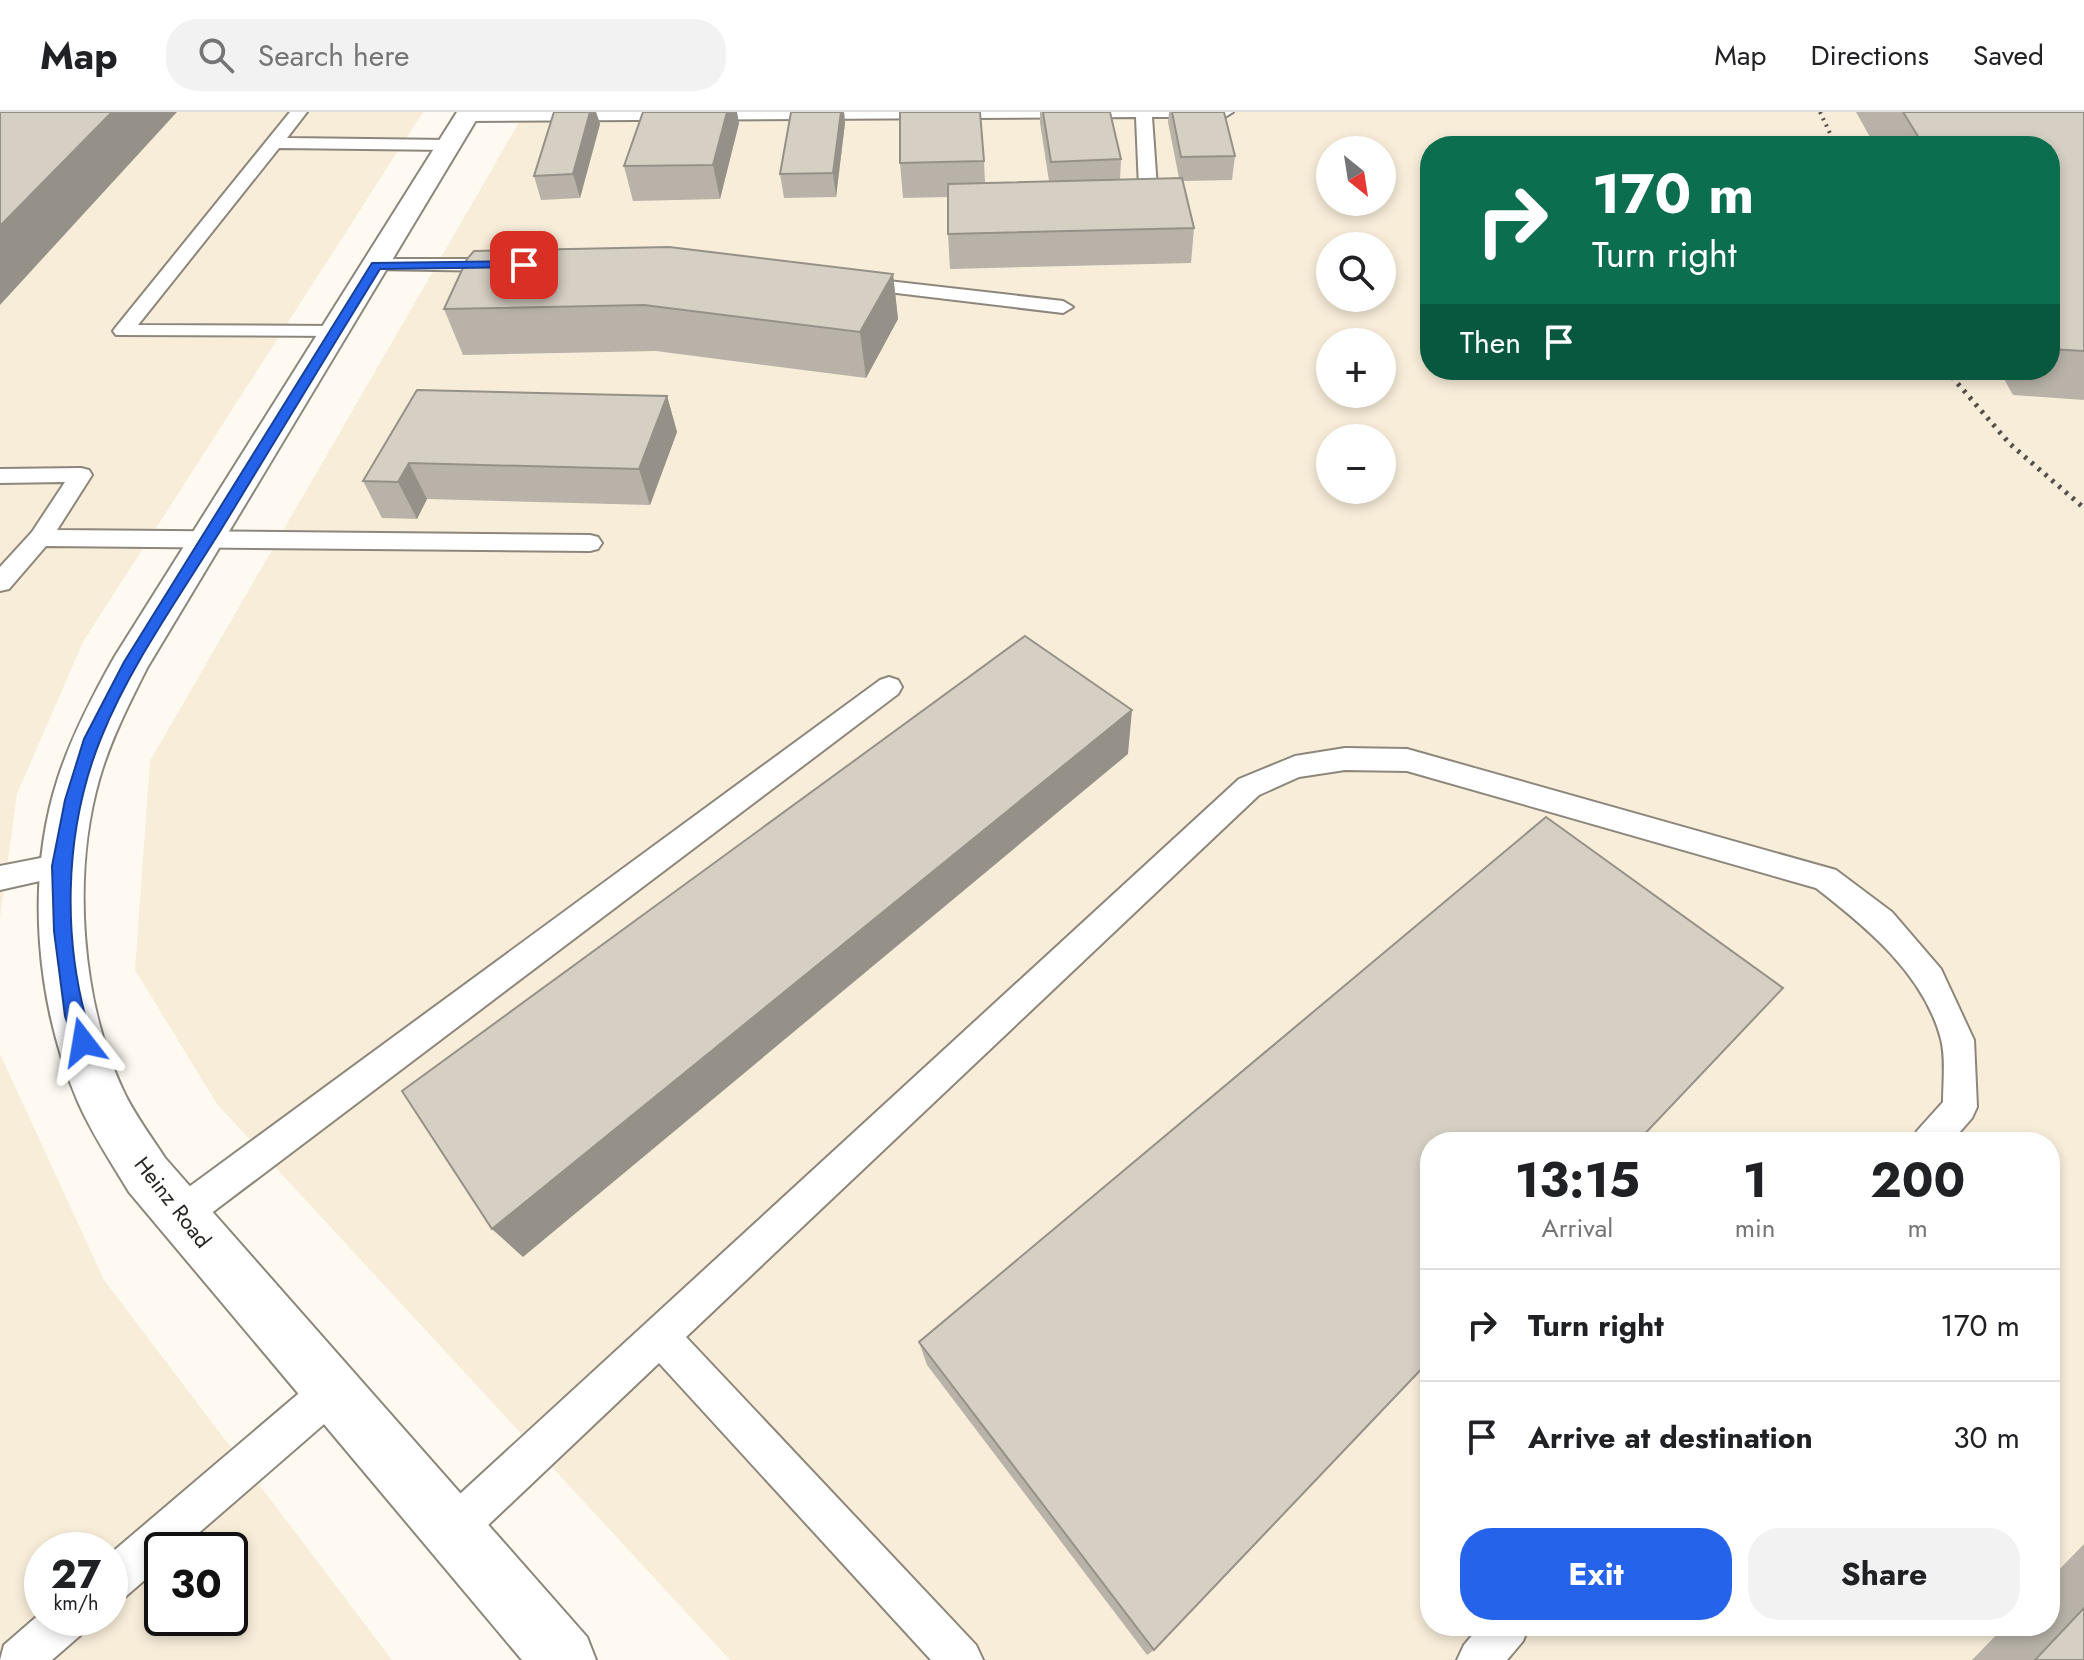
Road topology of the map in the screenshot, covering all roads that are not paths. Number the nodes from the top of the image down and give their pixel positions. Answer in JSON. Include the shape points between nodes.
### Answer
{"nodes":[{"id":1,"x":299,"y":112,"type":"edge"},
{"id":2,"x":1225,"y":112,"type":"edge"},
{"id":3,"x":1144,"y":114,"type":"edge"},
{"id":4,"x":461,"y":124,"type":"edge"},
{"id":5,"x":274,"y":143,"type":"junction"},
{"id":6,"x":1148,"y":188,"type":"edge"},
{"id":7,"x":376,"y":265,"type":"junction"},
{"id":8,"x":524,"y":265,"type":"edge"},
{"id":9,"x":826,"y":280,"type":"edge"},
{"id":10,"x":1063,"y":307,"type":"dead end"},
{"id":11,"x":334,"y":332,"type":"junction"},
{"id":12,"x":0,"y":476,"type":"edge"},
{"id":13,"x":40,"y":538,"type":"junction"},
{"id":14,"x":206,"y":540,"type":"junction"},
{"id":15,"x":590,"y":543,"type":"dead end"},
{"id":16,"x":0,"y":583,"type":"edge"},
{"id":17,"x":889,"y":687,"type":"dead end"},
{"id":18,"x":61,"y":866,"type":"junction"},
{"id":19,"x":0,"y":878,"type":"edge"},
{"id":20,"x":1938,"y":1132,"type":"edge"},
{"id":21,"x":180,"y":1215,"type":"junction"},
{"id":22,"x":660,"y":1336,"type":"junction"},
{"id":23,"x":332,"y":1391,"type":"junction"},
{"id":24,"x":452,"y":1530,"type":"junction"},
{"id":25,"x":128,"y":1567,"type":"edge"},
{"id":26,"x":47,"y":1636,"type":"edge"},
{"id":27,"x":1499,"y":1636,"type":"edge"},
{"id":28,"x":19,"y":1660,"type":"edge"},
{"id":29,"x":564,"y":1660,"type":"edge"},
{"id":30,"x":961,"y":1660,"type":"edge"},
{"id":31,"x":1479,"y":1660,"type":"edge"}],
"edges":[{"from":1,"to":5,"type":"lane"},
{"from":2,"to":3,"type":"lane"},
{"from":3,"to":4,"type":"lane"},
{"from":3,"to":6,"type":"lane"},
{"from":4,"to":5,"type":"lane"},
{"from":4,"to":7,"type":"street","name":"Heinz Road"},
{"from":5,"to":11,"type":"lane","via":[[123,331]]},
{"from":7,"to":8,"type":"lane"},
{"from":7,"to":11,"type":"street","name":"Heinz Road"},
{"from":9,"to":10,"type":"lane"},
{"from":11,"to":14,"type":"street","name":"Heinz Road"},
{"from":12,"to":13,"type":"lane","via":[[81,475]]},
{"from":13,"to":14,"type":"lane"},
{"from":13,"to":16,"type":"lane"},
{"from":14,"to":15,"type":"lane"},
{"from":14,"to":18,"type":"street","name":"Heinz Road","via":[[129,666],[93,739]]},
{"from":17,"to":21,"type":"lane"},
{"from":18,"to":19,"type":"lane"},
{"from":18,"to":21,"type":"street","name":"Heinz Road","via":[[74,1016],[99,1093],[147,1175]]},
{"from":20,"to":22,"type":"lane","via":[[1960,1107],[1958,1040],[1930,979],[1881,921],[1825,879],[1407,760],[1345,759],[1295,767],[1249,787]]},
{"from":21,"to":23,"type":"street","name":"Heinz Road"},
{"from":22,"to":24,"type":"lane"},
{"from":22,"to":30,"type":"lane"},
{"from":23,"to":24,"type":"street","name":"Heinz Road"},
{"from":23,"to":25,"type":"lane"},
{"from":24,"to":29,"type":"street","name":"Heinz Road"},
{"from":26,"to":28,"type":"lane"},
{"from":27,"to":31,"type":"lane"}]}
